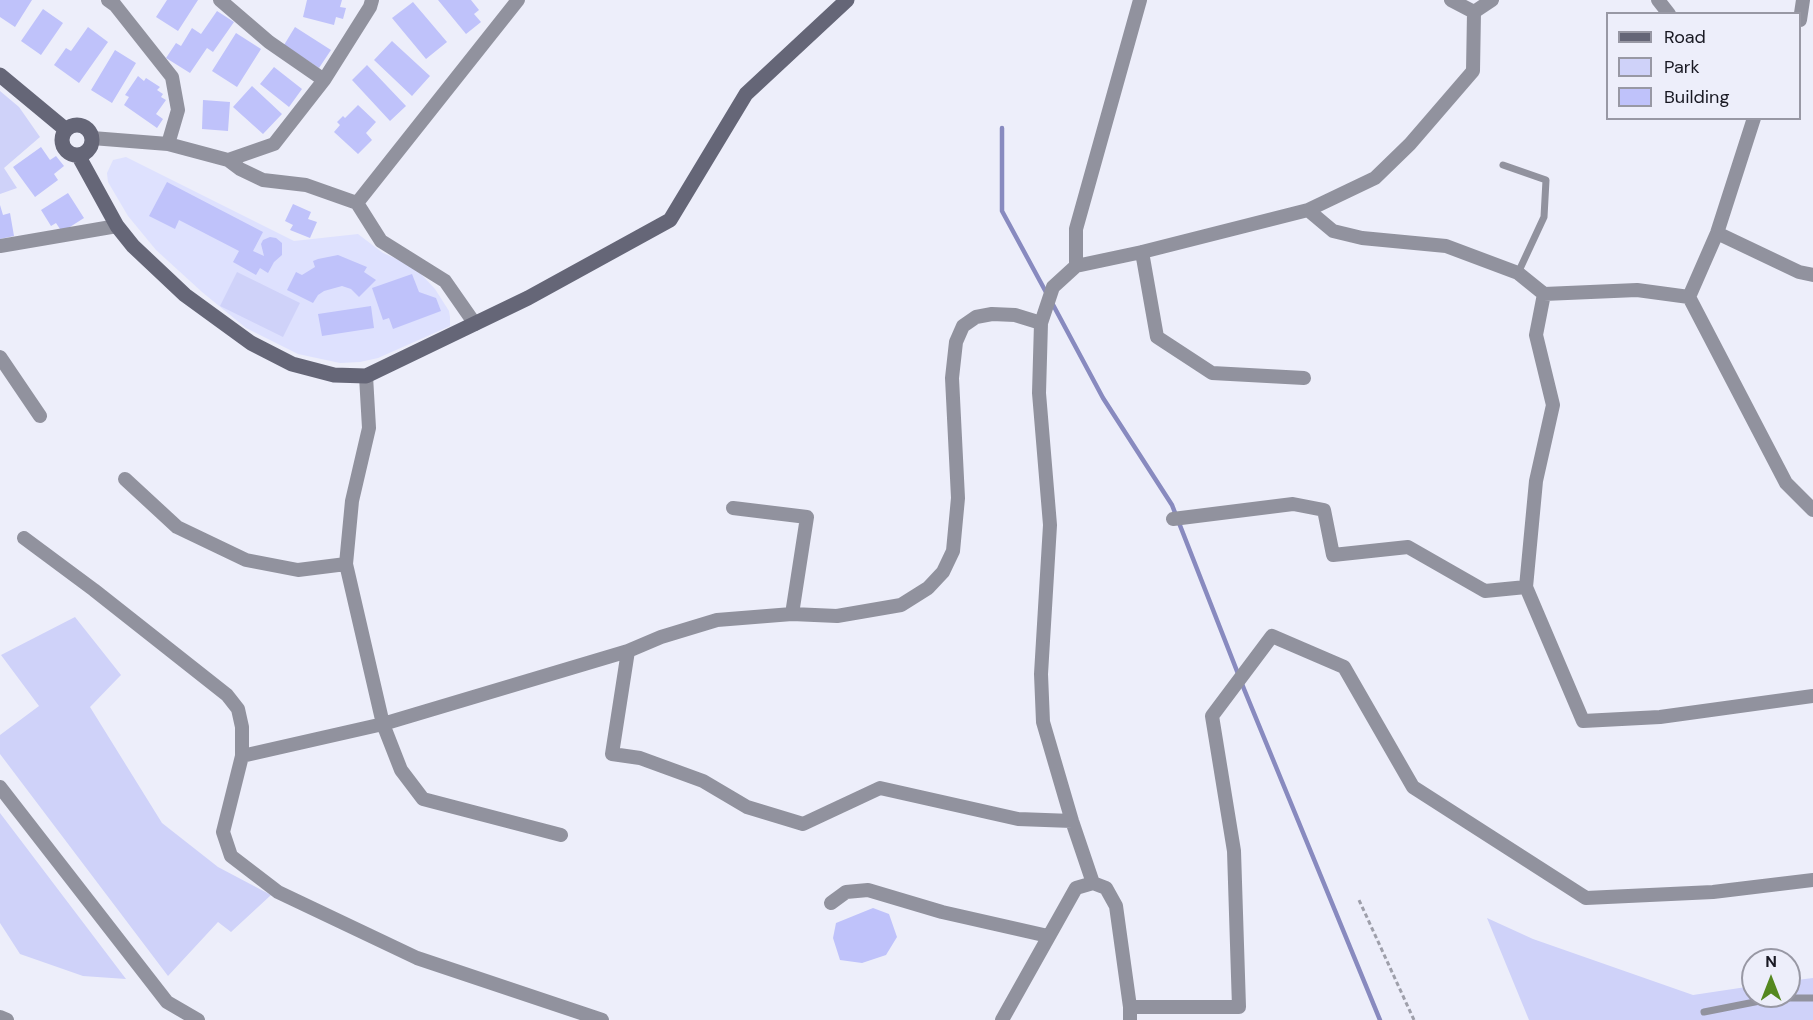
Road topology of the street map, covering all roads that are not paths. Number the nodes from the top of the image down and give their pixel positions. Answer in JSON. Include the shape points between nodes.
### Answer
{"nodes":[{"id":1,"x":108,"y":0,"type":"edge"},
{"id":2,"x":220,"y":0,"type":"edge"},
{"id":3,"x":372,"y":0,"type":"edge"},
{"id":4,"x":518,"y":0,"type":"edge"},
{"id":5,"x":847,"y":0,"type":"edge"},
{"id":6,"x":1140,"y":0,"type":"edge"},
{"id":7,"x":1451,"y":0,"type":"edge"},
{"id":8,"x":1492,"y":0,"type":"edge"},
{"id":9,"x":1658,"y":0,"type":"edge"},
{"id":10,"x":1474,"y":12,"type":"junction"},
{"id":11,"x":1667,"y":12,"type":"edge"},
{"id":12,"x":0,"y":75,"type":"edge"},
{"id":13,"x":324,"y":80,"type":"junction"},
{"id":14,"x":1753,"y":120,"type":"edge"},
{"id":15,"x":65,"y":129,"type":"junction"},
{"id":16,"x":92,"y":138,"type":"junction"},
{"id":17,"x":168,"y":144,"type":"junction"},
{"id":18,"x":78,"y":155,"type":"junction"},
{"id":19,"x":228,"y":160,"type":"junction"},
{"id":20,"x":1503,"y":165,"type":"dead end"},
{"id":21,"x":357,"y":203,"type":"junction"},
{"id":22,"x":1308,"y":210,"type":"junction"},
{"id":23,"x":117,"y":226,"type":"junction"},
{"id":24,"x":1717,"y":233,"type":"junction"},
{"id":25,"x":0,"y":246,"type":"edge"},
{"id":26,"x":1142,"y":252,"type":"junction"},
{"id":27,"x":1076,"y":266,"type":"junction"},
{"id":28,"x":1518,"y":273,"type":"junction"},
{"id":29,"x":1813,"y":274,"type":"edge"},
{"id":30,"x":1544,"y":294,"type":"junction"},
{"id":31,"x":1689,"y":297,"type":"junction"},
{"id":32,"x":1041,"y":323,"type":"junction"},
{"id":33,"x":475,"y":324,"type":"junction"},
{"id":34,"x":0,"y":357,"type":"edge"},
{"id":35,"x":366,"y":376,"type":"junction"},
{"id":36,"x":1304,"y":378,"type":"dead end"},
{"id":37,"x":40,"y":416,"type":"dead end"},
{"id":38,"x":125,"y":479,"type":"dead end"},
{"id":39,"x":733,"y":508,"type":"dead end"},
{"id":40,"x":1813,"y":510,"type":"edge"},
{"id":41,"x":1173,"y":519,"type":"dead end"},
{"id":42,"x":24,"y":538,"type":"dead end"},
{"id":43,"x":346,"y":564,"type":"junction"},
{"id":44,"x":1526,"y":587,"type":"junction"},
{"id":45,"x":792,"y":614,"type":"junction"},
{"id":46,"x":628,"y":651,"type":"junction"},
{"id":47,"x":1813,"y":696,"type":"edge"},
{"id":48,"x":383,"y":724,"type":"junction"},
{"id":49,"x":242,"y":756,"type":"junction"},
{"id":50,"x":0,"y":787,"type":"edge"},
{"id":51,"x":1072,"y":821,"type":"junction"},
{"id":52,"x":561,"y":835,"type":"dead end"},
{"id":53,"x":1813,"y":879,"type":"edge"},
{"id":54,"x":1093,"y":883,"type":"junction"},
{"id":55,"x":831,"y":903,"type":"dead end"},
{"id":56,"x":1048,"y":936,"type":"junction"},
{"id":57,"x":1813,"y":998,"type":"edge"},
{"id":58,"x":1704,"y":1012,"type":"dead end"},
{"id":59,"x":1130,"y":1013,"type":"edge"},
{"id":60,"x":0,"y":1017,"type":"edge"},
{"id":61,"x":8,"y":1020,"type":"edge"},
{"id":62,"x":198,"y":1020,"type":"edge"},
{"id":63,"x":602,"y":1020,"type":"edge"},
{"id":64,"x":1002,"y":1020,"type":"edge"}],
"edges":[{"from":1,"to":17,"type":"street","via":[[172,77],[178,110]]},
{"from":2,"to":13,"type":"street","via":[[269,42]]},
{"from":3,"to":13,"type":"street"},
{"from":4,"to":21,"type":"street"},
{"from":5,"to":33,"type":"street","via":[[746,94],[670,220]]},
{"from":6,"to":27,"type":"street","via":[[1076,229]]},
{"from":7,"to":10,"type":"street"},
{"from":8,"to":10,"type":"street"},
{"from":9,"to":11,"type":"street"},
{"from":10,"to":22,"type":"street","via":[[1473,71],[1375,178]]},
{"from":12,"to":15,"type":"street"},
{"from":13,"to":19,"type":"street","via":[[274,144]]},
{"from":14,"to":24,"type":"street"},
{"from":15,"to":16,"type":"street","via":[[74,124],[84,126]]},
{"from":15,"to":18,"type":"street","via":[[61,139],[64,149]]},
{"from":16,"to":17,"type":"street"},
{"from":16,"to":18,"type":"street","via":[[90,147]]},
{"from":17,"to":19,"type":"street"},
{"from":18,"to":23,"type":"street"},
{"from":19,"to":21,"type":"street","via":[[263,180],[306,185]]},
{"from":20,"to":28,"type":"lane","via":[[1546,180],[1544,217]]},
{"from":21,"to":33,"type":"street","via":[[381,241],[445,281]]},
{"from":22,"to":26,"type":"street"},
{"from":22,"to":28,"type":"street","via":[[1333,231],[1362,238],[1446,246]]},
{"from":23,"to":25,"type":"street"},
{"from":23,"to":35,"type":"street","via":[[185,295],[251,343],[292,364],[334,375]]},
{"from":24,"to":29,"type":"street","via":[[1799,272]]},
{"from":24,"to":31,"type":"street"},
{"from":26,"to":27,"type":"street"},
{"from":26,"to":36,"type":"street","via":[[1157,337],[1212,373]]},
{"from":27,"to":32,"type":"street","via":[[1053,287]]},
{"from":28,"to":30,"type":"street"},
{"from":30,"to":31,"type":"street","via":[[1636,290]]},
{"from":30,"to":44,"type":"street","via":[[1536,335],[1553,405],[1536,481]]},
{"from":31,"to":40,"type":"street","via":[[1786,483]]},
{"from":32,"to":45,"type":"street","via":[[1015,315],[976,317],[963,326],[956,342],[952,378],[958,498],[952,551],[943,572],[928,588],[901,605],[837,616]]},
{"from":32,"to":51,"type":"street","via":[[1039,393],[1050,525],[1041,674],[1043,722]]},
{"from":33,"to":35,"type":"street"},
{"from":34,"to":37,"type":"street"},
{"from":35,"to":43,"type":"street","via":[[369,428],[352,501]]},
{"from":38,"to":43,"type":"street","via":[[177,527],[246,560],[298,570]]},
{"from":39,"to":45,"type":"street","via":[[807,517]]},
{"from":41,"to":44,"type":"street","via":[[1293,504],[1324,510],[1334,555],[1408,546],[1485,591]]},
{"from":42,"to":49,"type":"street","via":[[227,695],[238,709]]},
{"from":43,"to":48,"type":"street"},
{"from":44,"to":47,"type":"street","via":[[1583,721],[1660,717]]},
{"from":45,"to":46,"type":"street","via":[[717,620]]},
{"from":46,"to":48,"type":"street"},
{"from":46,"to":51,"type":"street","via":[[612,754],[640,758],[702,781],[747,807],[803,824],[880,788],[1018,819]]},
{"from":48,"to":49,"type":"street"},
{"from":48,"to":52,"type":"street","via":[[401,770],[423,799]]},
{"from":49,"to":63,"type":"street","via":[[223,832],[231,856],[278,892],[417,958]]},
{"from":50,"to":62,"type":"street","via":[[167,1002]]},
{"from":51,"to":54,"type":"street"},
{"from":53,"to":59,"type":"street","via":[[1713,892],[1586,898],[1413,787],[1344,667],[1272,636],[1212,716],[1233,851],[1239,1007]]},
{"from":54,"to":56,"type":"street","via":[[1076,888]]},
{"from":54,"to":59,"type":"street","via":[[1106,888],[1116,906]]},
{"from":55,"to":56,"type":"street","via":[[846,892],[868,890]]},
{"from":56,"to":64,"type":"street"},
{"from":57,"to":58,"type":"lane","via":[[1775,998]]},
{"from":60,"to":61,"type":"street"}]}
